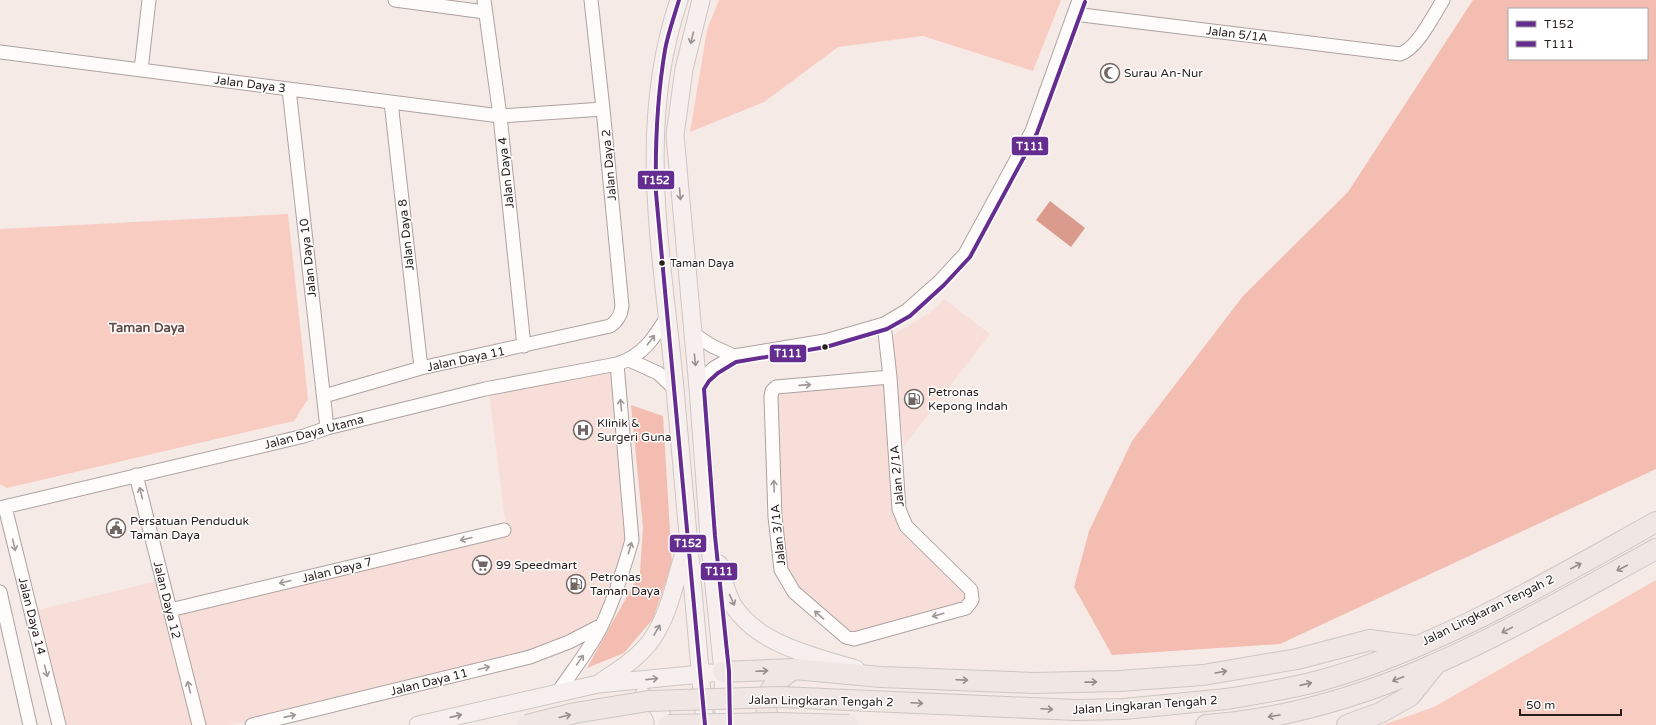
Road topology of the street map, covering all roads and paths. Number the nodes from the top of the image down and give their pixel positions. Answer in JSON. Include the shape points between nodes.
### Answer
{"nodes":[{"id":1,"x":149,"y":0,"type":"edge"},
{"id":2,"x":395,"y":0,"type":"edge"},
{"id":3,"x":591,"y":0,"type":"edge"},
{"id":4,"x":679,"y":0,"type":"edge"},
{"id":5,"x":701,"y":0,"type":"edge"},
{"id":6,"x":1079,"y":0,"type":"edge"},
{"id":7,"x":1443,"y":0,"type":"edge"},
{"id":8,"x":484,"y":6,"type":"edge"},
{"id":9,"x":1074,"y":14,"type":"junction"},
{"id":10,"x":0,"y":52,"type":"edge"},
{"id":11,"x":141,"y":70,"type":"junction"},
{"id":12,"x":289,"y":89,"type":"junction"},
{"id":13,"x":391,"y":102,"type":"junction"},
{"id":14,"x":603,"y":109,"type":"junction"},
{"id":15,"x":500,"y":116,"type":"junction"},
{"id":16,"x":668,"y":314,"type":"junction"},
{"id":17,"x":884,"y":324,"type":"junction"},
{"id":18,"x":610,"y":326,"type":"joint"},
{"id":19,"x":692,"y":333,"type":"junction"},
{"id":20,"x":524,"y":346,"type":"junction"},
{"id":21,"x":734,"y":356,"type":"junction"},
{"id":22,"x":623,"y":362,"type":"junction"},
{"id":23,"x":421,"y":368,"type":"junction"},
{"id":24,"x":890,"y":377,"type":"junction"},
{"id":25,"x":698,"y":388,"type":"junction"},
{"id":26,"x":676,"y":389,"type":"junction"},
{"id":27,"x":324,"y":396,"type":"junction"},
{"id":28,"x":327,"y":428,"type":"junction"},
{"id":29,"x":136,"y":475,"type":"junction"},
{"id":30,"x":2,"y":508,"type":"edge"},
{"id":31,"x":1656,"y":522,"type":"edge"},
{"id":32,"x":504,"y":530,"type":"dead end"},
{"id":33,"x":709,"y":537,"type":"junction"},
{"id":34,"x":687,"y":542,"type":"junction"},
{"id":35,"x":1656,"y":549,"type":"edge"},
{"id":36,"x":0,"y":592,"type":"edge"},
{"id":37,"x":972,"y":600,"type":"joint"},
{"id":38,"x":170,"y":610,"type":"junction"},
{"id":39,"x":602,"y":624,"type":"junction"},
{"id":40,"x":6,"y":645,"type":"edge"},
{"id":41,"x":1415,"y":646,"type":"junction"},
{"id":42,"x":1435,"y":664,"type":"junction"},
{"id":43,"x":794,"y":669,"type":"junction"},
{"id":44,"x":723,"y":672,"type":"junction"},
{"id":45,"x":700,"y":674,"type":"junction"},
{"id":46,"x":881,"y":677,"type":"junction"},
{"id":47,"x":616,"y":683,"type":"junction"},
{"id":48,"x":598,"y":684,"type":"junction"},
{"id":49,"x":558,"y":692,"type":"junction"},
{"id":50,"x":30,"y":725,"type":"edge"},
{"id":51,"x":59,"y":725,"type":"edge"},
{"id":52,"x":199,"y":725,"type":"edge"},
{"id":53,"x":252,"y":725,"type":"edge"},
{"id":54,"x":418,"y":725,"type":"edge"},
{"id":55,"x":527,"y":725,"type":"edge"},
{"id":56,"x":663,"y":725,"type":"edge"},
{"id":57,"x":668,"y":725,"type":"edge"},
{"id":58,"x":705,"y":725,"type":"edge"},
{"id":59,"x":724,"y":725,"type":"edge"},
{"id":60,"x":770,"y":725,"type":"edge"},
{"id":61,"x":849,"y":725,"type":"edge"},
{"id":62,"x":1206,"y":725,"type":"edge"},
{"id":63,"x":1347,"y":725,"type":"edge"}],
"edges":[{"from":1,"to":11,"type":"street"},
{"from":2,"to":8,"type":"street"},
{"from":3,"to":14,"type":"street","name":"Jalan Daya 2"},
{"from":4,"to":16,"type":"main road","via":[[662,66],[654,133],[654,176]]},
{"from":5,"to":19,"type":"main road","one_way":true,"via":[[684,69],[675,135]]},
{"from":6,"to":9,"type":"street"},
{"from":7,"to":9,"type":"street","name":"Jalan 5/1A","via":[[1415,44],[1408,52],[1400,54]]},
{"from":8,"to":15,"type":"street","name":"Jalan Daya 4"},
{"from":9,"to":17,"type":"street","via":[[1032,131],[965,254],[940,281],[906,311]]},
{"from":10,"to":11,"type":"street","name":"Jalan Daya 3"},
{"from":11,"to":12,"type":"street","name":"Jalan Daya 3"},
{"from":12,"to":13,"type":"street","name":"Jalan Daya 3"},
{"from":12,"to":27,"type":"street","name":"Jalan Daya 10"},
{"from":13,"to":15,"type":"street","name":"Jalan Daya 3"},
{"from":13,"to":23,"type":"street","name":"Jalan Daya 8"},
{"from":14,"to":15,"type":"street","name":"Jalan Daya 3"},
{"from":14,"to":18,"type":"street","name":"Jalan Daya 2","via":[[622,306],[616,323]]},
{"from":15,"to":20,"type":"street","name":"Jalan Daya 4"},
{"from":22,"to":16,"type":"street","name":"Jalan Daya Utama","one_way":true,"via":[[643,351]]},
{"from":16,"to":26,"type":"main road"},
{"from":17,"to":21,"type":"street","via":[[825,341]]},
{"from":17,"to":24,"type":"street","name":"Jalan 2/1A"},
{"from":18,"to":20,"type":"street","name":"Jalan Daya 11"},
{"from":19,"to":21,"type":"street"},
{"from":19,"to":25,"type":"main road","one_way":true},
{"from":20,"to":23,"type":"street","name":"Jalan Daya 11"},
{"from":21,"to":25,"type":"street","via":[[714,368],[704,377]]},
{"from":22,"to":26,"type":"street","via":[[658,373]]},
{"from":22,"to":28,"type":"street","name":"Jalan Daya Utama","via":[[485,389]]},
{"from":39,"to":22,"type":"street","one_way":true,"via":[[625,566],[632,540]]},
{"from":23,"to":27,"type":"street","name":"Jalan Daya 11"},
{"from":24,"to":37,"type":"street","name":"Jalan 2/1A","via":[[899,509],[906,526],[971,590]]},
{"from":37,"to":24,"type":"street","name":"Jalan 3/1A","one_way":true,"via":[[966,608],[854,639],[846,637],[794,592],[781,570],[775,517],[770,397],[772,391],[776,387]]},
{"from":25,"to":33,"type":"main road"},
{"from":26,"to":34,"type":"main road"},
{"from":27,"to":28,"type":"street","name":"Jalan Daya 10"},
{"from":28,"to":29,"type":"street","name":"Jalan Daya Utama","via":[[304,436]]},
{"from":29,"to":30,"type":"street","name":"Jalan Daya Utama"},
{"from":38,"to":29,"type":"street","name":"Jalan Daya 12","one_way":true},
{"from":30,"to":51,"type":"street","name":"Jalan Daya 14","one_way":true},
{"from":41,"to":31,"type":"highway","name":"Jalan Lingkaran Tengah 2","one_way":true,"via":[[1475,620]]},
{"from":32,"to":38,"type":"street","name":"Jalan Daya 7","one_way":true},
{"from":33,"to":44,"type":"main road"},
{"from":33,"to":46,"type":"main road","one_way":true,"via":[[732,604],[744,619],[778,643]]},
{"from":34,"to":45,"type":"main road"},
{"from":48,"to":34,"type":"main road","one_way":true,"via":[[630,661],[652,640],[668,605]]},
{"from":35,"to":42,"type":"highway","name":"Jalan Lingkaran Tengah 2","one_way":true,"via":[[1488,641]]},
{"from":36,"to":40,"type":"street"},
{"from":52,"to":38,"type":"street","name":"Jalan Daya 12","one_way":true},
{"from":49,"to":39,"type":"street","one_way":true,"via":[[590,647]]},
{"from":53,"to":39,"type":"street","name":"Jalan Daya 11","one_way":true,"via":[[530,657],[569,642]]},
{"from":40,"to":50,"type":"street"},
{"from":46,"to":41,"type":"highway","one_way":true,"via":[[1034,683],[1119,681],[1203,675],[1297,659],[1370,640]]},
{"from":55,"to":41,"type":"highway","name":"Jalan Lingkaran Tengah 2","one_way":true,"bridge":true,"via":[[574,713],[656,701],[780,697],[1076,710],[1124,709],[1226,699],[1319,681]]},
{"from":42,"to":62,"type":"highway","name":"Jalan Lingkaran Tengah 2","one_way":true,"via":[[1328,704],[1283,715]]},
{"from":42,"to":63,"type":"highway","via":[[1410,696],[1380,713]]},
{"from":44,"to":43,"type":"highway","one_way":true},
{"from":43,"to":46,"type":"highway"},
{"from":43,"to":60,"type":"highway","via":[[776,681],[770,691],[765,713]]},
{"from":44,"to":45,"type":"main road"},
{"from":44,"to":59,"type":"main road"},
{"from":47,"to":45,"type":"main road","one_way":true},
{"from":45,"to":58,"type":"main road"},
{"from":47,"to":48,"type":"main road"},
{"from":47,"to":56,"type":"main road","via":[[650,700],[660,710]]},
{"from":48,"to":49,"type":"main road"},
{"from":54,"to":49,"type":"main road","one_way":true},
{"from":57,"to":61,"type":"highway","name":"Jalan Lingkaran Tengah 2","bridge":true}]}
